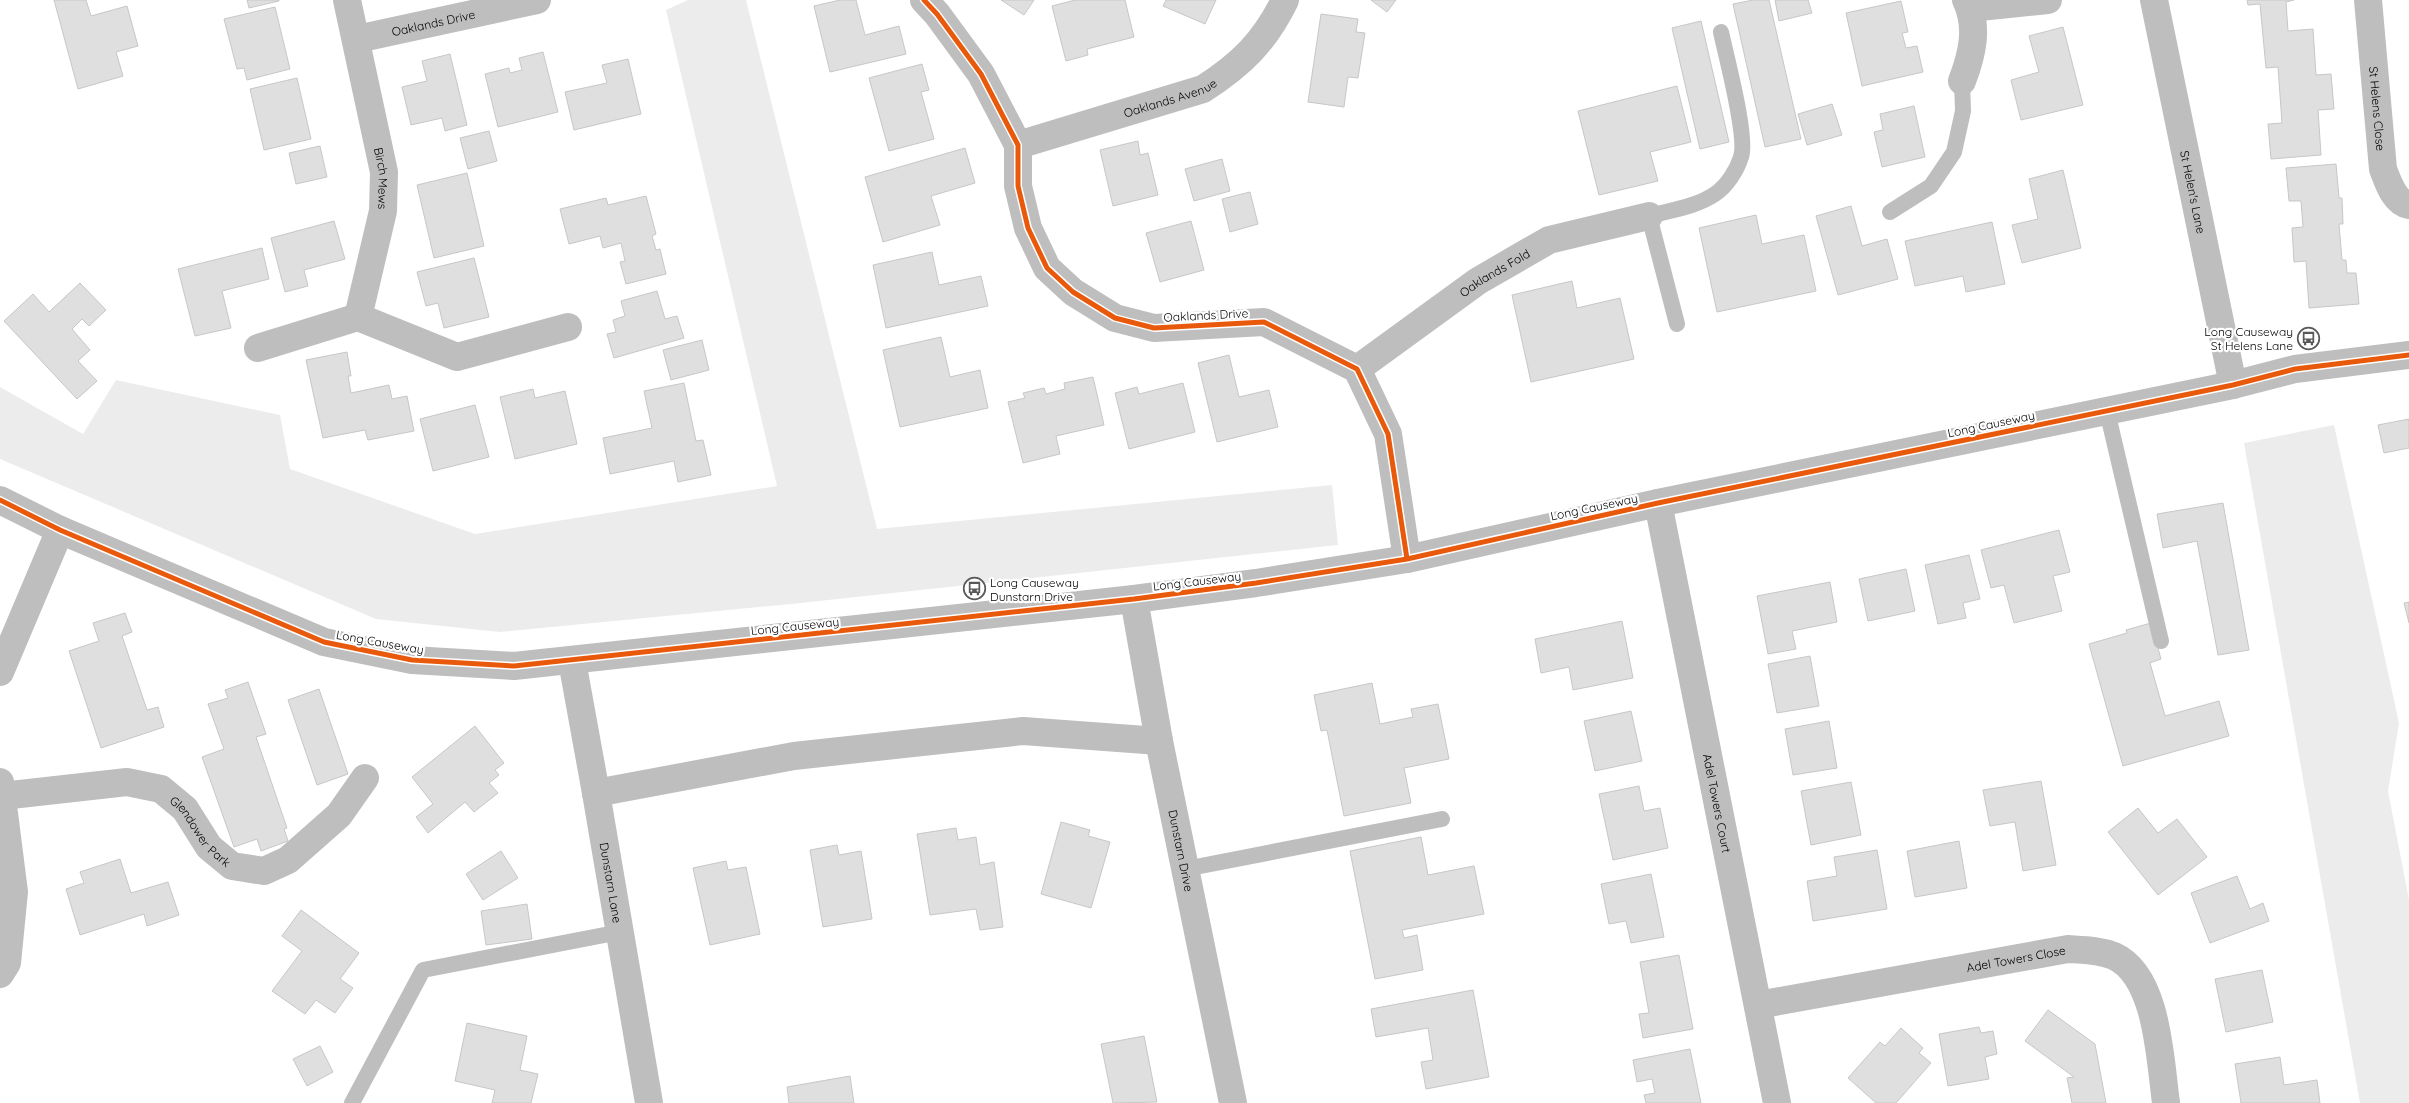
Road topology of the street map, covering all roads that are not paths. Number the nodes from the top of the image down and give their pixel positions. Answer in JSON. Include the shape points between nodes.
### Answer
{"nodes":[{"id":1,"x":347,"y":0,"type":"edge"},
{"id":2,"x":537,"y":0,"type":"edge"},
{"id":3,"x":924,"y":0,"type":"edge"},
{"id":4,"x":1285,"y":0,"type":"edge"},
{"id":5,"x":2048,"y":0,"type":"edge"},
{"id":6,"x":2154,"y":0,"type":"edge"},
{"id":7,"x":2368,"y":0,"type":"edge"},
{"id":8,"x":1968,"y":4,"type":"edge"},
{"id":9,"x":1721,"y":32,"type":"dead end"},
{"id":10,"x":357,"y":39,"type":"junction"},
{"id":11,"x":1962,"y":82,"type":"joint"},
{"id":12,"x":1018,"y":145,"type":"junction"},
{"id":13,"x":2409,"y":206,"type":"edge"},
{"id":14,"x":1890,"y":212,"type":"dead end"},
{"id":15,"x":1650,"y":216,"type":"junction"},
{"id":16,"x":358,"y":317,"type":"junction"},
{"id":17,"x":1678,"y":324,"type":"dead end"},
{"id":18,"x":568,"y":327,"type":"dead end"},
{"id":19,"x":258,"y":348,"type":"dead end"},
{"id":20,"x":2409,"y":354,"type":"edge"},
{"id":21,"x":1357,"y":369,"type":"junction"},
{"id":22,"x":2233,"y":385,"type":"junction"},
{"id":23,"x":2107,"y":411,"type":"junction"},
{"id":24,"x":0,"y":500,"type":"edge"},
{"id":25,"x":1658,"y":503,"type":"junction"},
{"id":26,"x":60,"y":530,"type":"junction"},
{"id":27,"x":1407,"y":559,"type":"junction"},
{"id":28,"x":1134,"y":599,"type":"junction"},
{"id":29,"x":2161,"y":641,"type":"dead end"},
{"id":30,"x":572,"y":662,"type":"junction"},
{"id":31,"x":0,"y":672,"type":"edge"},
{"id":32,"x":1159,"y":741,"type":"junction"},
{"id":33,"x":365,"y":778,"type":"dead end"},
{"id":34,"x":1,"y":789,"type":"edge"},
{"id":35,"x":596,"y":793,"type":"junction"},
{"id":36,"x":1442,"y":819,"type":"dead end"},
{"id":37,"x":1185,"y":869,"type":"junction"},
{"id":38,"x":620,"y":932,"type":"junction"},
{"id":39,"x":0,"y":974,"type":"edge"},
{"id":40,"x":1758,"y":1005,"type":"junction"},
{"id":41,"x":352,"y":1103,"type":"edge"},
{"id":42,"x":649,"y":1103,"type":"edge"},
{"id":43,"x":1233,"y":1103,"type":"edge"},
{"id":44,"x":1777,"y":1103,"type":"edge"},
{"id":45,"x":2166,"y":1103,"type":"edge"}],
"edges":[{"from":1,"to":10,"type":"street","name":"Birch Mews"},
{"from":2,"to":10,"type":"street","name":"Oaklands Drive"},
{"from":3,"to":12,"type":"street","name":"Oaklands Drive","via":[[981,74]]},
{"from":4,"to":12,"type":"street","name":"Oaklands Avenue","via":[[1255,49],[1230,72],[1203,89]]},
{"from":5,"to":8,"type":"street"},
{"from":6,"to":22,"type":"street","name":"St Helen's Lane"},
{"from":7,"to":13,"type":"street","name":"St Helens Close","via":[[2383,169],[2392,191]]},
{"from":8,"to":11,"type":"street","via":[[1975,34]]},
{"from":9,"to":15,"type":"lane","via":[[1742,133],[1742,155],[1733,175],[1716,194],[1694,205]]},
{"from":10,"to":16,"type":"street","name":"Birch Mews","via":[[384,172],[383,211]]},
{"from":11,"to":14,"type":"lane","via":[[1963,111],[1954,152],[1931,186]]},
{"from":12,"to":21,"type":"street","name":"Oaklands Drive","via":[[1018,186],[1028,228],[1047,268],[1072,292],[1115,318],[1154,328],[1264,322]]},
{"from":15,"to":17,"type":"lane"},
{"from":15,"to":21,"type":"street","name":"Oaklands Fold","via":[[1549,240],[1478,281]]},
{"from":16,"to":18,"type":"street","via":[[457,357]]},
{"from":16,"to":19,"type":"street"},
{"from":20,"to":22,"type":"street","name":"Long Causeway","via":[[2295,369]]},
{"from":21,"to":27,"type":"street","via":[[1388,434]]},
{"from":22,"to":23,"type":"street","name":"Long Causeway"},
{"from":23,"to":25,"type":"street","name":"Long Causeway"},
{"from":23,"to":29,"type":"lane"},
{"from":24,"to":26,"type":"street","name":"Long Causeway"},
{"from":25,"to":27,"type":"street","name":"Long Causeway"},
{"from":25,"to":40,"type":"street","name":"Adel Towers Court"},
{"from":26,"to":30,"type":"street","name":"Long Causeway","via":[[324,642],[412,660],[514,666]]},
{"from":26,"to":31,"type":"street"},
{"from":27,"to":28,"type":"street","name":"Long Causeway"},
{"from":28,"to":30,"type":"street","name":"Long Causeway"},
{"from":28,"to":32,"type":"street","name":"Dunstarn Drive"},
{"from":30,"to":35,"type":"street","name":"Dunstarn Lane"},
{"from":32,"to":35,"type":"street","via":[[1023,732],[794,756]]},
{"from":32,"to":37,"type":"street","name":"Dunstarn Drive"},
{"from":33,"to":34,"type":"street","name":"Glendower Park","via":[[339,815],[288,860],[264,871],[232,866],[208,848],[185,809],[161,789],[127,782]]},
{"from":34,"to":39,"type":"street","name":"Glendower Park","via":[[14,892],[7,963]]},
{"from":35,"to":38,"type":"street","name":"Dunstarn Lane"},
{"from":36,"to":37,"type":"lane"},
{"from":37,"to":43,"type":"street","name":"Dunstarn Drive"},
{"from":38,"to":41,"type":"lane","via":[[423,970]]},
{"from":38,"to":42,"type":"street","name":"Dunstarn Lane"},
{"from":40,"to":44,"type":"street","name":"Adel Towers Court"},
{"from":40,"to":45,"type":"street","name":"Adel Towers Close","via":[[2068,949],[2097,950],[2115,957],[2137,975],[2150,1000]]}]}
